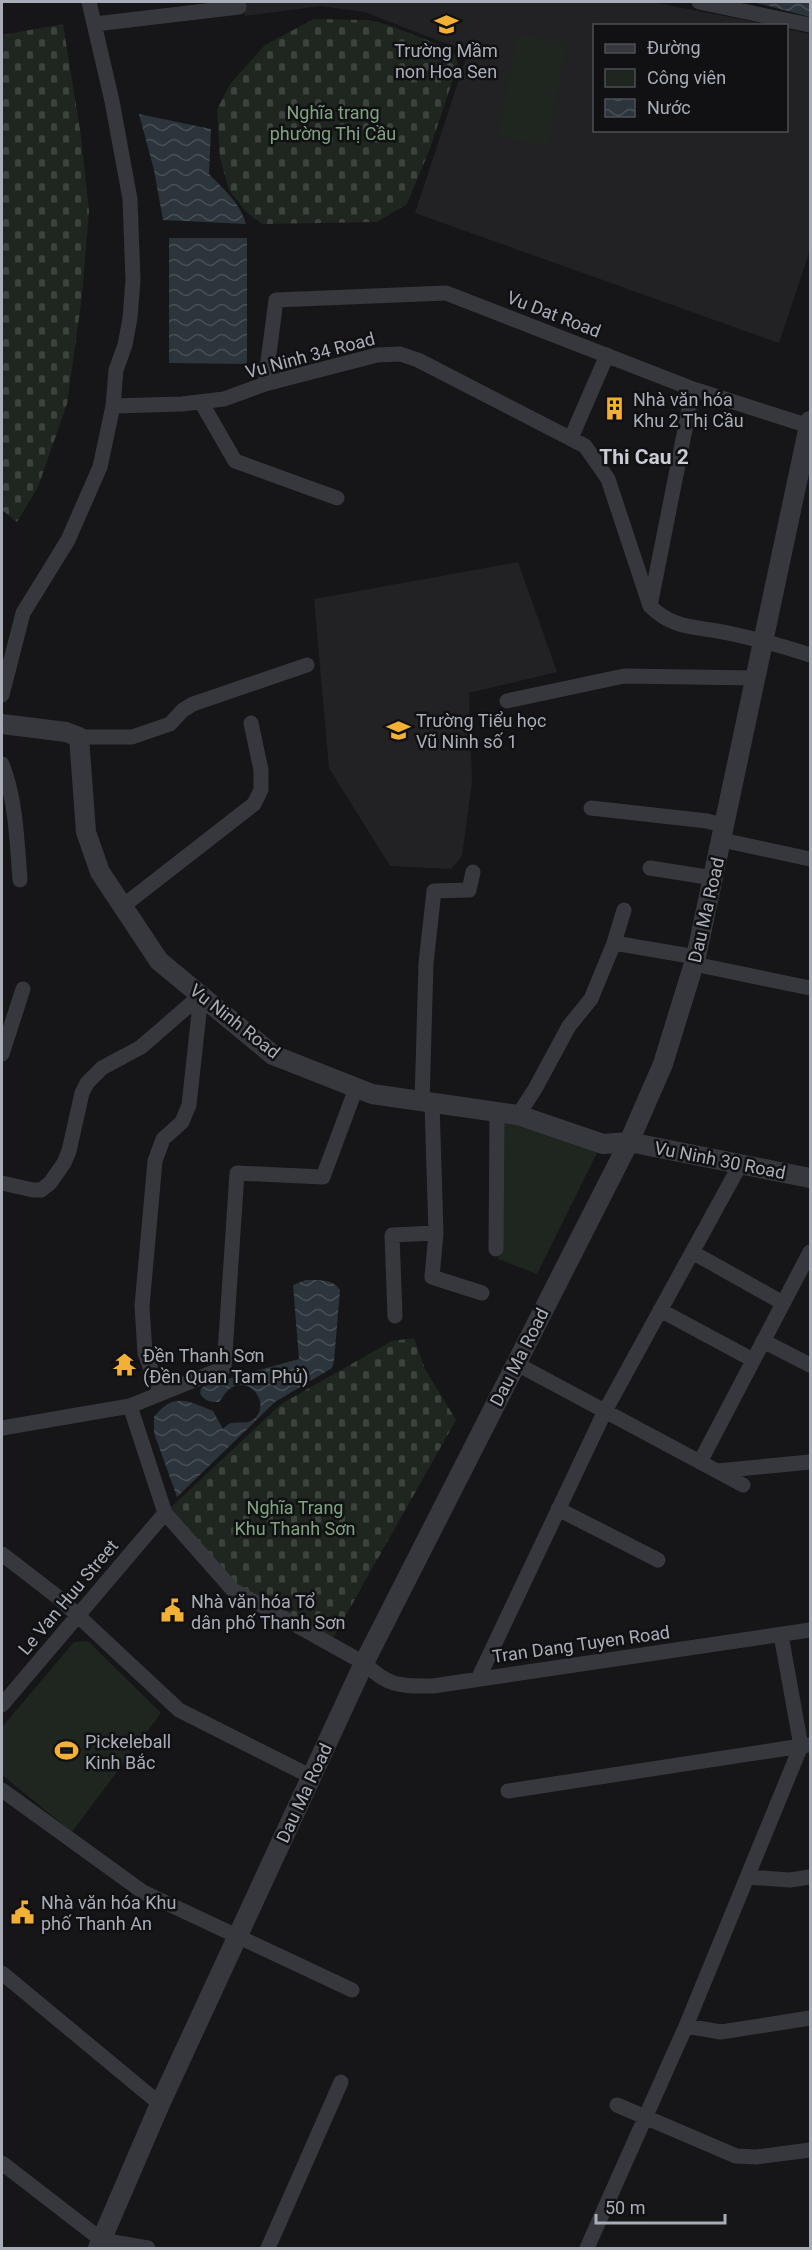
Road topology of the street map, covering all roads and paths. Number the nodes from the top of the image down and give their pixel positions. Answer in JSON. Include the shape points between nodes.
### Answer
{"nodes":[{"id":1,"x":89,"y":2,"type":"edge"},
{"id":2,"x":238,"y":2,"type":"edge"},
{"id":3,"x":699,"y":2,"type":"edge"},
{"id":4,"x":95,"y":24,"type":"junction"},
{"id":5,"x":810,"y":25,"type":"edge"},
{"id":6,"x":607,"y":355,"type":"junction"},
{"id":7,"x":265,"y":384,"type":"junction"},
{"id":8,"x":693,"y":389,"type":"junction"},
{"id":9,"x":201,"y":402,"type":"junction"},
{"id":10,"x":113,"y":406,"type":"junction"},
{"id":11,"x":810,"y":423,"type":"edge"},
{"id":12,"x":571,"y":438,"type":"junction"},
{"id":13,"x":337,"y":498,"type":"dead end"},
{"id":14,"x":650,"y":606,"type":"junction"},
{"id":15,"x":764,"y":641,"type":"junction"},
{"id":16,"x":810,"y":655,"type":"edge"},
{"id":17,"x":307,"y":665,"type":"dead end"},
{"id":18,"x":756,"y":678,"type":"junction"},
{"id":19,"x":2,"y":695,"type":"edge"},
{"id":20,"x":507,"y":701,"type":"dead end"},
{"id":21,"x":251,"y":723,"type":"dead end"},
{"id":22,"x":2,"y":724,"type":"edge"},
{"id":23,"x":79,"y":737,"type":"junction"},
{"id":24,"x":2,"y":764,"type":"edge"},
{"id":25,"x":591,"y":808,"type":"dead end"},
{"id":26,"x":723,"y":833,"type":"junction"},
{"id":27,"x":810,"y":859,"type":"edge"},
{"id":28,"x":650,"y":868,"type":"dead end"},
{"id":29,"x":473,"y":872,"type":"dead end"},
{"id":30,"x":713,"y":878,"type":"junction"},
{"id":31,"x":20,"y":880,"type":"dead end"},
{"id":32,"x":123,"y":906,"type":"junction"},
{"id":33,"x":624,"y":910,"type":"dead end"},
{"id":34,"x":614,"y":943,"type":"junction"},
{"id":35,"x":695,"y":961,"type":"junction"},
{"id":36,"x":810,"y":988,"type":"edge"},
{"id":37,"x":23,"y":989,"type":"dead end"},
{"id":38,"x":201,"y":995,"type":"junction"},
{"id":39,"x":2,"y":1054,"type":"edge"},
{"id":40,"x":356,"y":1088,"type":"junction"},
{"id":41,"x":427,"y":1102,"type":"junction"},
{"id":42,"x":497,"y":1112,"type":"junction"},
{"id":43,"x":518,"y":1116,"type":"junction"},
{"id":44,"x":629,"y":1142,"type":"junction"},
{"id":45,"x":740,"y":1165,"type":"junction"},
{"id":46,"x":810,"y":1178,"type":"edge"},
{"id":47,"x":2,"y":1183,"type":"edge"},
{"id":48,"x":436,"y":1233,"type":"junction"},
{"id":49,"x":496,"y":1249,"type":"dead end"},
{"id":50,"x":692,"y":1252,"type":"junction"},
{"id":51,"x":810,"y":1252,"type":"edge"},
{"id":52,"x":482,"y":1293,"type":"dead end"},
{"id":53,"x":783,"y":1303,"type":"junction"},
{"id":54,"x":660,"y":1310,"type":"junction"},
{"id":55,"x":395,"y":1316,"type":"dead end"},
{"id":56,"x":764,"y":1341,"type":"junction"},
{"id":57,"x":753,"y":1360,"type":"junction"},
{"id":58,"x":515,"y":1363,"type":"junction"},
{"id":59,"x":810,"y":1365,"type":"edge"},
{"id":60,"x":160,"y":1394,"type":"junction"},
{"id":61,"x":130,"y":1406,"type":"junction"},
{"id":62,"x":605,"y":1411,"type":"junction"},
{"id":63,"x":2,"y":1428,"type":"edge"},
{"id":64,"x":699,"y":1462,"type":"junction"},
{"id":65,"x":810,"y":1462,"type":"edge"},
{"id":66,"x":717,"y":1471,"type":"junction"},
{"id":67,"x":742,"y":1485,"type":"dead end"},
{"id":68,"x":558,"y":1509,"type":"junction"},
{"id":69,"x":165,"y":1513,"type":"junction"},
{"id":70,"x":2,"y":1554,"type":"edge"},
{"id":71,"x":658,"y":1560,"type":"dead end"},
{"id":72,"x":78,"y":1616,"type":"junction"},
{"id":73,"x":810,"y":1630,"type":"edge"},
{"id":74,"x":781,"y":1635,"type":"junction"},
{"id":75,"x":364,"y":1663,"type":"junction"},
{"id":76,"x":478,"y":1679,"type":"junction"},
{"id":77,"x":2,"y":1705,"type":"edge"},
{"id":78,"x":806,"y":1745,"type":"edge"},
{"id":79,"x":312,"y":1777,"type":"junction"},
{"id":80,"x":2,"y":1790,"type":"edge"},
{"id":81,"x":508,"y":1791,"type":"dead end"},
{"id":82,"x":748,"y":1877,"type":"junction"},
{"id":83,"x":810,"y":1877,"type":"edge"},
{"id":84,"x":238,"y":1938,"type":"junction"},
{"id":85,"x":2,"y":1973,"type":"edge"},
{"id":86,"x":352,"y":1990,"type":"dead end"},
{"id":87,"x":810,"y":2018,"type":"edge"},
{"id":88,"x":686,"y":2026,"type":"junction"},
{"id":89,"x":341,"y":2082,"type":"dead end"},
{"id":90,"x":160,"y":2104,"type":"junction"},
{"id":91,"x":617,"y":2105,"type":"dead end"},
{"id":92,"x":646,"y":2116,"type":"junction"},
{"id":93,"x":810,"y":2150,"type":"edge"},
{"id":94,"x":2,"y":2163,"type":"edge"},
{"id":95,"x":104,"y":2246,"type":"edge"},
{"id":96,"x":148,"y":2248,"type":"edge"},
{"id":97,"x":268,"y":2248,"type":"edge"},
{"id":98,"x":587,"y":2248,"type":"edge"}],
"edges":[{"from":1,"to":4,"type":"street"},
{"from":2,"to":4,"type":"street","via":[[239,7]]},
{"from":3,"to":5,"type":"street"},
{"from":4,"to":10,"type":"street","via":[[125,169],[132,236],[130,318],[116,370]]},
{"from":6,"to":7,"type":"street","name":"Vu Dat Road","via":[[446,293],[276,300]]},
{"from":6,"to":8,"type":"street","name":"Vu Dat Road"},
{"from":6,"to":12,"type":"street"},
{"from":7,"to":9,"type":"street","name":"Vu Ninh 34 Road","via":[[224,399]]},
{"from":7,"to":12,"type":"street","name":"Vu Ninh 34 Road","via":[[376,355],[400,354],[442,371]]},
{"from":8,"to":11,"type":"street","name":"Vu Dat Road"},
{"from":8,"to":14,"type":"street"},
{"from":9,"to":10,"type":"street","name":"Vu Ninh 34 Road"},
{"from":9,"to":13,"type":"street","via":[[235,461]]},
{"from":10,"to":19,"type":"street","via":[[100,467],[68,540],[23,613]]},
{"from":11,"to":15,"type":"street","name":"Dau Ma Road"},
{"from":12,"to":14,"type":"street","name":"Vu Ninh 34 Road","via":[[585,446],[608,479]]},
{"from":14,"to":15,"type":"street","via":[[661,617],[684,627],[713,629]]},
{"from":15,"to":16,"type":"street"},
{"from":15,"to":18,"type":"street","name":"Dau Ma Road"},
{"from":17,"to":23,"type":"street","via":[[193,704],[170,724],[132,737]]},
{"from":18,"to":20,"type":"street","via":[[624,676]]},
{"from":18,"to":26,"type":"street","name":"Dau Ma Road"},
{"from":21,"to":32,"type":"street","via":[[261,770],[261,790],[254,804]]},
{"from":22,"to":23,"type":"street"},
{"from":23,"to":32,"type":"street","name":"Vu Ninh Road","via":[[86,832],[100,872]]},
{"from":24,"to":31,"type":"street","via":[[15,824]]},
{"from":25,"to":26,"type":"street","via":[[707,821]]},
{"from":26,"to":27,"type":"street"},
{"from":26,"to":30,"type":"street","name":"Dau Ma Road"},
{"from":28,"to":30,"type":"street"},
{"from":29,"to":41,"type":"street","via":[[469,890],[434,891],[426,963]]},
{"from":30,"to":35,"type":"street","name":"Dau Ma Road"},
{"from":32,"to":38,"type":"street","name":"Vu Ninh Road","via":[[159,961]]},
{"from":33,"to":34,"type":"street"},
{"from":34,"to":35,"type":"street"},
{"from":34,"to":43,"type":"street","via":[[591,999],[569,1026]]},
{"from":35,"to":36,"type":"street"},
{"from":35,"to":44,"type":"street","name":"Dau Ma Road","via":[[663,1064]]},
{"from":37,"to":39,"type":"street"},
{"from":38,"to":40,"type":"street","name":"Vu Ninh Road","via":[[273,1055]]},
{"from":38,"to":47,"type":"street","via":[[141,1047],[102,1068],[87,1083],[69,1151],[50,1183],[41,1190],[33,1190]]},
{"from":38,"to":60,"type":"street","via":[[189,1105],[182,1122],[164,1138],[155,1161],[141,1306],[145,1353]]},
{"from":40,"to":41,"type":"street","name":"Vu Ninh Road"},
{"from":40,"to":60,"type":"street","via":[[323,1177],[237,1173],[224,1368]]},
{"from":41,"to":42,"type":"street","name":"Vu Ninh Road"},
{"from":41,"to":48,"type":"street"},
{"from":42,"to":43,"type":"street","name":"Vu Ninh Road"},
{"from":42,"to":49,"type":"street"},
{"from":43,"to":44,"type":"street","name":"Vu Ninh Road","via":[[603,1144]]},
{"from":44,"to":45,"type":"street","name":"Vu Ninh 30 Road"},
{"from":44,"to":58,"type":"street","name":"Dau Ma Road"},
{"from":45,"to":46,"type":"street","name":"Vu Ninh 30 Road"},
{"from":45,"to":50,"type":"street"},
{"from":48,"to":52,"type":"street","via":[[432,1277]]},
{"from":48,"to":55,"type":"street","via":[[392,1235]]},
{"from":50,"to":53,"type":"street"},
{"from":50,"to":54,"type":"street"},
{"from":51,"to":53,"type":"street"},
{"from":53,"to":56,"type":"street"},
{"from":54,"to":57,"type":"street"},
{"from":54,"to":62,"type":"street"},
{"from":56,"to":57,"type":"street"},
{"from":56,"to":59,"type":"street"},
{"from":57,"to":64,"type":"street"},
{"from":58,"to":62,"type":"street"},
{"from":58,"to":75,"type":"street","name":"Dau Ma Road"},
{"from":60,"to":61,"type":"street"},
{"from":61,"to":63,"type":"street"},
{"from":61,"to":69,"type":"street"},
{"from":62,"to":64,"type":"street"},
{"from":62,"to":68,"type":"street"},
{"from":64,"to":66,"type":"street"},
{"from":65,"to":66,"type":"street"},
{"from":66,"to":67,"type":"street"},
{"from":68,"to":71,"type":"street"},
{"from":68,"to":76,"type":"street"},
{"from":69,"to":72,"type":"street","name":"Le Van Huu Street"},
{"from":69,"to":75,"type":"street","name":"Tran Dang Tuyen Road","via":[[233,1590]]},
{"from":70,"to":72,"type":"street"},
{"from":72,"to":77,"type":"street","name":"Le Van Huu Street"},
{"from":72,"to":79,"type":"street","via":[[179,1710]]},
{"from":73,"to":74,"type":"street","name":"Tran Dang Tuyen Road"},
{"from":74,"to":76,"type":"street","name":"Tran Dang Tuyen Road"},
{"from":74,"to":78,"type":"street"},
{"from":75,"to":76,"type":"street","name":"Tran Dang Tuyen Road","via":[[386,1681],[411,1686]]},
{"from":75,"to":79,"type":"street","name":"Dau Ma Road"},
{"from":78,"to":81,"type":"street"},
{"from":78,"to":82,"type":"street"},
{"from":79,"to":84,"type":"street","name":"Dau Ma Road"},
{"from":80,"to":84,"type":"street","via":[[143,1892]]},
{"from":82,"to":83,"type":"street"},
{"from":82,"to":88,"type":"street"},
{"from":84,"to":86,"type":"street"},
{"from":84,"to":90,"type":"street","name":"Dau Ma Road"},
{"from":85,"to":90,"type":"street"},
{"from":87,"to":88,"type":"street","via":[[721,2032]]},
{"from":88,"to":92,"type":"street"},
{"from":89,"to":97,"type":"street"},
{"from":90,"to":95,"type":"street","name":"Dau Ma Road"},
{"from":91,"to":92,"type":"street"},
{"from":92,"to":93,"type":"street","via":[[746,2158]]},
{"from":92,"to":98,"type":"street"},
{"from":94,"to":95,"type":"street"},
{"from":95,"to":96,"type":"street"}]}
